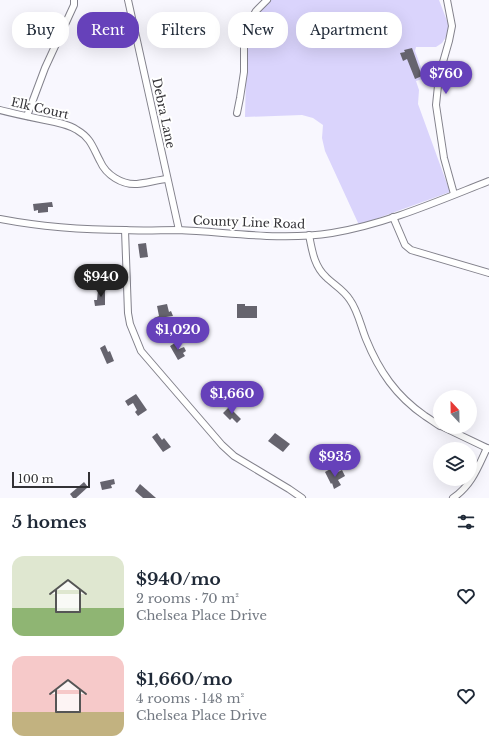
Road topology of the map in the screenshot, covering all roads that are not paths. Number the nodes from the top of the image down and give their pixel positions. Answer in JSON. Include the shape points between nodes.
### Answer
{"nodes":[{"id":1,"x":74,"y":0,"type":"edge"},
{"id":2,"x":128,"y":0,"type":"edge"},
{"id":3,"x":267,"y":0,"type":"edge"},
{"id":4,"x":447,"y":0,"type":"edge"},
{"id":5,"x":0,"y":110,"type":"edge"},
{"id":6,"x":237,"y":113,"type":"dead end"},
{"id":7,"x":27,"y":116,"type":"junction"},
{"id":8,"x":167,"y":179,"type":"junction"},
{"id":9,"x":489,"y":181,"type":"edge"},
{"id":10,"x":454,"y":194,"type":"junction"},
{"id":11,"x":393,"y":218,"type":"junction"},
{"id":12,"x":0,"y":220,"type":"edge"},
{"id":13,"x":125,"y":230,"type":"junction"},
{"id":14,"x":179,"y":230,"type":"junction"},
{"id":15,"x":309,"y":235,"type":"junction"},
{"id":16,"x":489,"y":273,"type":"edge"},
{"id":17,"x":433,"y":421,"type":"edge"},
{"id":18,"x":458,"y":434,"type":"edge"},
{"id":19,"x":488,"y":448,"type":"edge"},
{"id":20,"x":302,"y":498,"type":"edge"},
{"id":21,"x":454,"y":498,"type":"edge"}],
"edges":[{"from":1,"to":7,"type":"street"},
{"from":2,"to":8,"type":"street","name":"Debra Lane"},
{"from":3,"to":6,"type":"street","via":[[256,11],[244,36],[244,72]]},
{"from":4,"to":10,"type":"street","via":[[452,26],[439,76],[436,105],[444,158]]},
{"from":5,"to":7,"type":"street","name":"Elk Court"},
{"from":7,"to":8,"type":"street","name":"Elk Court","via":[[71,126],[78,130],[90,140],[104,169],[119,180],[138,184]]},
{"from":8,"to":14,"type":"street","name":"Debra Lane"},
{"from":9,"to":10,"type":"street","name":"County Line Road"},
{"from":10,"to":11,"type":"street","name":"County Line Road"},
{"from":11,"to":15,"type":"street","name":"County Line Road","via":[[351,229]]},
{"from":11,"to":16,"type":"street","via":[[405,245],[411,250]]},
{"from":12,"to":13,"type":"street","name":"County Line Road","via":[[57,228]]},
{"from":13,"to":14,"type":"street","name":"County Line Road"},
{"from":13,"to":20,"type":"street","via":[[128,313],[142,351],[222,445],[234,456]]},
{"from":14,"to":15,"type":"street","name":"County Line Road","via":[[260,236]]},
{"from":15,"to":17,"type":"street","via":[[314,260],[319,270],[350,300],[383,375],[396,392]]},
{"from":18,"to":19,"type":"street"},
{"from":19,"to":21,"type":"street","via":[[469,484]]}]}
